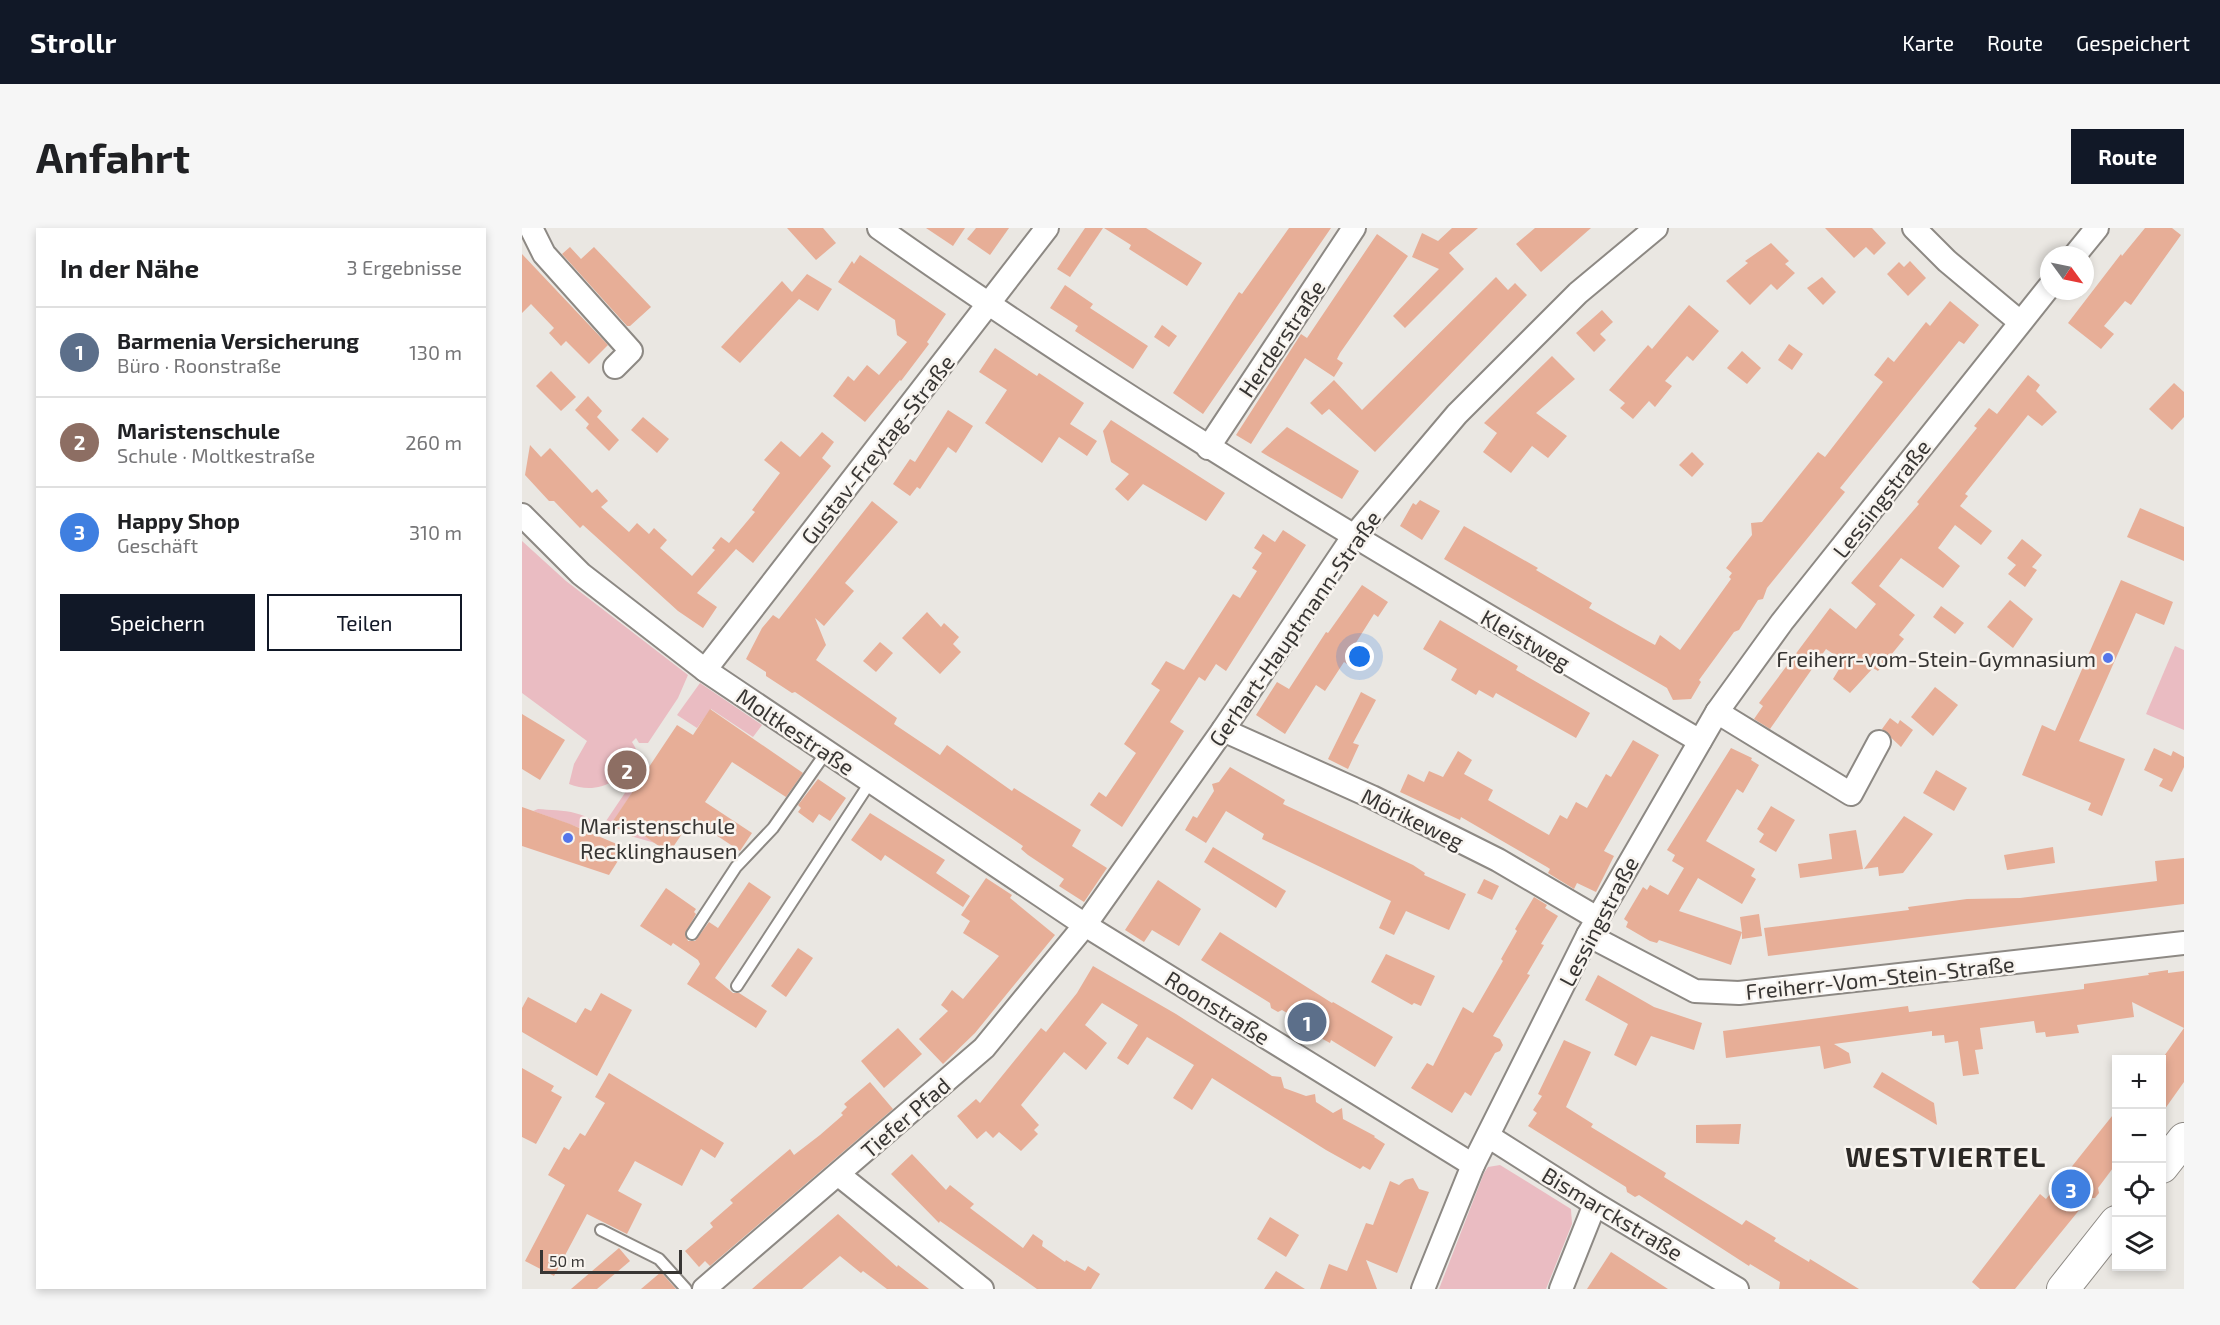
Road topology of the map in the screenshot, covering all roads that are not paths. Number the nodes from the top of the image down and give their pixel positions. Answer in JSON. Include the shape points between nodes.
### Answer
{"nodes":[{"id":1,"x":531,"y":228,"type":"edge"},
{"id":2,"x":879,"y":228,"type":"edge"},
{"id":3,"x":1047,"y":228,"type":"edge"},
{"id":4,"x":1354,"y":228,"type":"edge"},
{"id":5,"x":1656,"y":228,"type":"edge"},
{"id":6,"x":1914,"y":228,"type":"edge"},
{"id":7,"x":2097,"y":228,"type":"edge"},
{"id":8,"x":2082,"y":246,"type":"edge"},
{"id":9,"x":2040,"y":298,"type":"edge"},
{"id":10,"x":988,"y":306,"type":"junction"},
{"id":11,"x":2020,"y":322,"type":"junction"},
{"id":12,"x":615,"y":367,"type":"dead end"},
{"id":13,"x":1208,"y":448,"type":"junction"},
{"id":14,"x":522,"y":515,"type":"edge"},
{"id":15,"x":1353,"y":537,"type":"junction"},
{"id":16,"x":705,"y":670,"type":"junction"},
{"id":17,"x":1717,"y":712,"type":"junction"},
{"id":18,"x":1222,"y":730,"type":"junction"},
{"id":19,"x":1700,"y":741,"type":"junction"},
{"id":20,"x":1879,"y":742,"type":"dead end"},
{"id":21,"x":827,"y":751,"type":"junction"},
{"id":22,"x":871,"y":781,"type":"junction"},
{"id":23,"x":1085,"y":925,"type":"junction"},
{"id":24,"x":1592,"y":927,"type":"junction"},
{"id":25,"x":692,"y":934,"type":"dead end"},
{"id":26,"x":2184,"y":943,"type":"edge"},
{"id":27,"x":737,"y":986,"type":"dead end"},
{"id":28,"x":1488,"y":1136,"type":"junction"},
{"id":29,"x":2184,"y":1139,"type":"edge"},
{"id":30,"x":2165,"y":1163,"type":"edge"},
{"id":31,"x":1473,"y":1165,"type":"junction"},
{"id":32,"x":839,"y":1175,"type":"junction"},
{"id":33,"x":1595,"y":1204,"type":"junction"},
{"id":34,"x":2112,"y":1227,"type":"edge"},
{"id":35,"x":601,"y":1230,"type":"dead end"},
{"id":36,"x":686,"y":1289,"type":"edge"},
{"id":37,"x":704,"y":1289,"type":"edge"},
{"id":38,"x":982,"y":1289,"type":"edge"},
{"id":39,"x":1423,"y":1289,"type":"edge"},
{"id":40,"x":1561,"y":1289,"type":"edge"},
{"id":41,"x":1737,"y":1289,"type":"edge"},
{"id":42,"x":2063,"y":1289,"type":"edge"}],
"edges":[{"from":1,"to":12,"type":"street","via":[[544,254],[631,351]]},
{"from":2,"to":10,"type":"street"},
{"from":3,"to":10,"type":"street","name":"Gustav-Freytag-Straße"},
{"from":4,"to":13,"type":"street","name":"Herderstraße"},
{"from":5,"to":15,"type":"street","name":"Gerhart-Hauptmann-Straße","via":[[1578,293],[1457,414]]},
{"from":6,"to":11,"type":"street"},
{"from":7,"to":8,"type":"street"},
{"from":9,"to":11,"type":"street","name":"Lessingstraße"},
{"from":10,"to":13,"type":"street"},
{"from":10,"to":16,"type":"street","name":"Gustav-Freytag-Straße"},
{"from":11,"to":17,"type":"street","name":"Lessingstraße","via":[[1782,622]]},
{"from":13,"to":15,"type":"street"},
{"from":14,"to":16,"type":"street","name":"Moltkestraße","via":[[581,574]]},
{"from":15,"to":18,"type":"street","name":"Gerhart-Hauptmann-Straße"},
{"from":15,"to":19,"type":"street","name":"Kleistweg"},
{"from":16,"to":21,"type":"street","name":"Moltkestraße"},
{"from":17,"to":19,"type":"street","name":"Lessingstraße"},
{"from":17,"to":20,"type":"street","via":[[1851,794]]},
{"from":18,"to":23,"type":"street","name":"Gerhart-Hauptmann-Straße"},
{"from":18,"to":24,"type":"street","name":"Mörikeweg","via":[[1372,797],[1498,860]]},
{"from":19,"to":24,"type":"street","name":"Lessingstraße"},
{"from":21,"to":22,"type":"street","name":"Moltkestraße"},
{"from":21,"to":25,"type":"lane","via":[[773,828],[736,867]]},
{"from":22,"to":23,"type":"street","name":"Moltkestraße"},
{"from":22,"to":27,"type":"lane"},
{"from":23,"to":31,"type":"street","name":"Roonstraße"},
{"from":23,"to":32,"type":"street","name":"Tiefer Pfad","via":[[984,1048]]},
{"from":24,"to":26,"type":"street","name":"Freiherr-Vom-Stein-Straße","via":[[1695,991],[1739,993]]},
{"from":24,"to":28,"type":"street","name":"Lessingstraße"},
{"from":28,"to":31,"type":"street","name":"Lessingstraße"},
{"from":28,"to":33,"type":"street","name":"Bismarckstraße"},
{"from":29,"to":30,"type":"street"},
{"from":31,"to":39,"type":"street","name":"Lessingstraße"},
{"from":32,"to":37,"type":"street","name":"Tiefer Pfad"},
{"from":32,"to":38,"type":"street"},
{"from":33,"to":40,"type":"street"},
{"from":33,"to":41,"type":"street","name":"Bismarckstraße"},
{"from":34,"to":42,"type":"street"},
{"from":35,"to":36,"type":"lane","via":[[659,1259]]}]}
